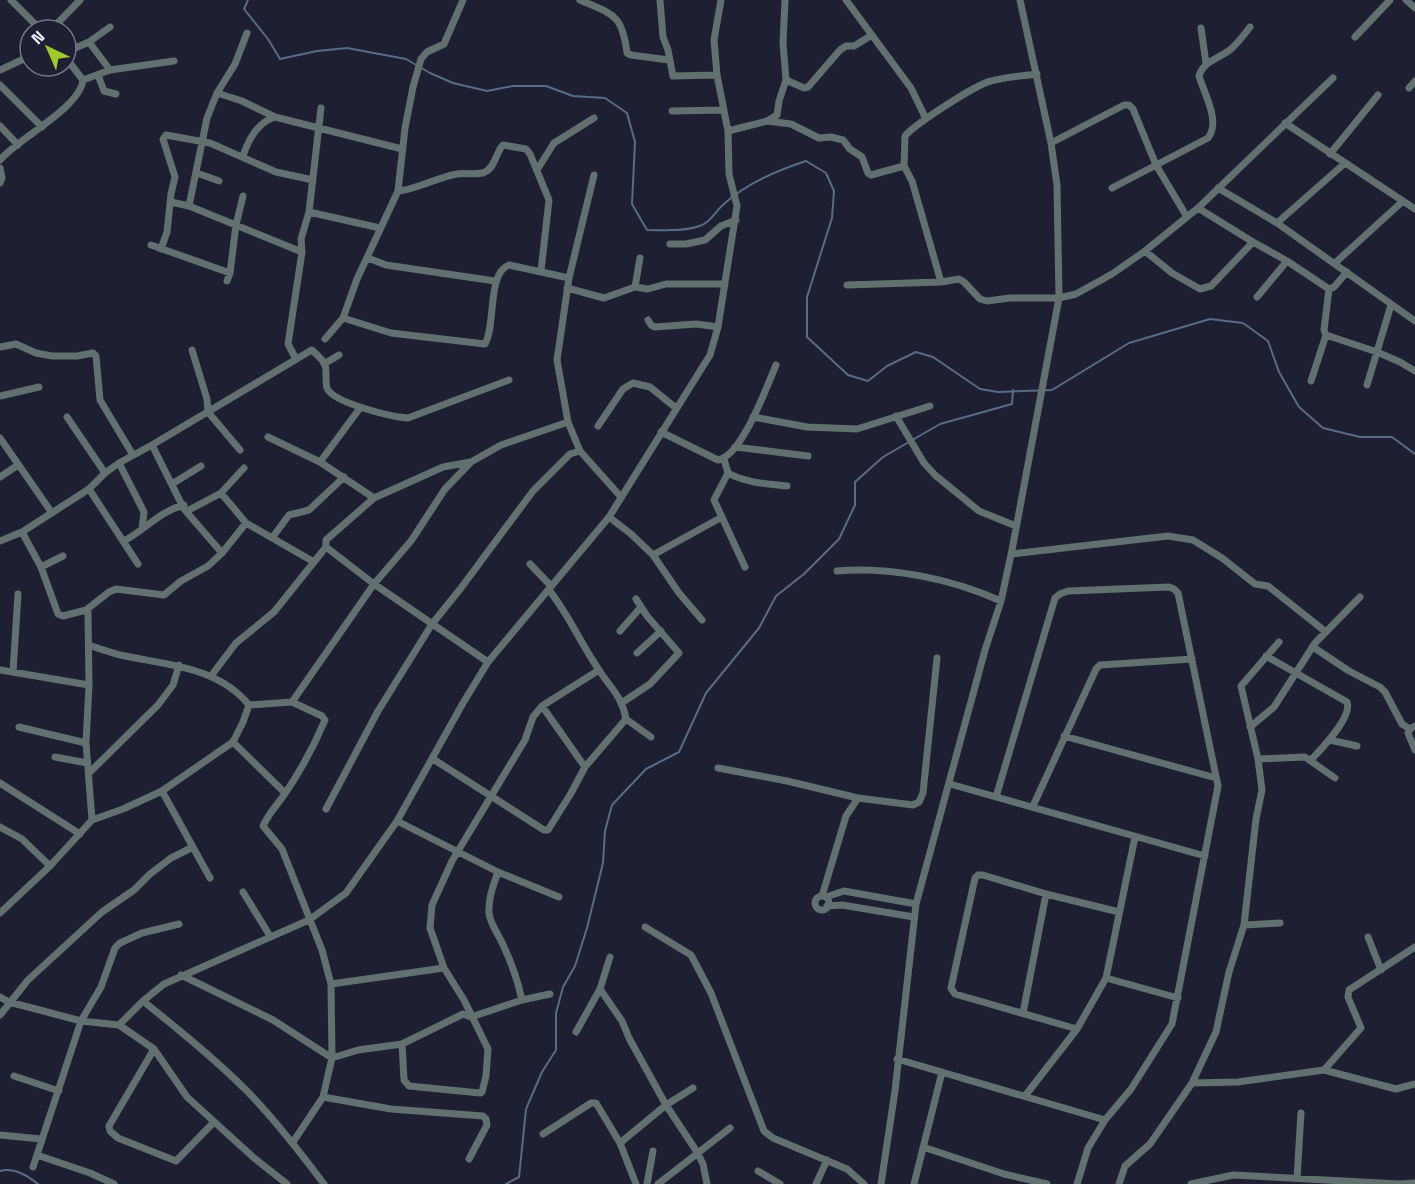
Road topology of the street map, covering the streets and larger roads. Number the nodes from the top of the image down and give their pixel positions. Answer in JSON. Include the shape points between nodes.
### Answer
{"nodes":[{"id":1,"x":80,"y":0,"type":"edge"},
{"id":2,"x":463,"y":0,"type":"edge"},
{"id":3,"x":580,"y":0,"type":"edge"},
{"id":4,"x":660,"y":0,"type":"edge"},
{"id":5,"x":721,"y":0,"type":"edge"},
{"id":6,"x":785,"y":0,"type":"edge"},
{"id":7,"x":846,"y":0,"type":"edge"},
{"id":8,"x":1021,"y":0,"type":"edge"},
{"id":9,"x":1390,"y":0,"type":"edge"},
{"id":10,"x":1406,"y":0,"type":"edge"},
{"id":11,"x":15,"y":1,"type":"edge"},
{"id":12,"x":1415,"y":8,"type":"edge"},
{"id":13,"x":30,"y":18,"type":"edge"},
{"id":14,"x":63,"y":18,"type":"edge"},
{"id":15,"x":110,"y":27,"type":"dead end"},
{"id":16,"x":1250,"y":27,"type":"dead end"},
{"id":17,"x":1201,"y":28,"type":"dead end"},
{"id":18,"x":247,"y":33,"type":"dead end"},
{"id":19,"x":872,"y":35,"type":"junction"},
{"id":20,"x":1355,"y":37,"type":"dead end"},
{"id":21,"x":90,"y":42,"type":"junction"},
{"id":22,"x":78,"y":47,"type":"edge"},
{"id":23,"x":669,"y":60,"type":"junction"},
{"id":24,"x":174,"y":61,"type":"dead end"},
{"id":25,"x":18,"y":62,"type":"edge"},
{"id":26,"x":1206,"y":63,"type":"junction"},
{"id":27,"x":0,"y":70,"type":"edge"},
{"id":28,"x":110,"y":70,"type":"junction"},
{"id":29,"x":78,"y":74,"type":"edge"},
{"id":30,"x":1037,"y":74,"type":"junction"},
{"id":31,"x":98,"y":75,"type":"junction"},
{"id":32,"x":717,"y":75,"type":"junction"},
{"id":33,"x":1333,"y":78,"type":"dead end"},
{"id":34,"x":83,"y":80,"type":"junction"},
{"id":35,"x":786,"y":80,"type":"junction"},
{"id":36,"x":1415,"y":81,"type":"edge"},
{"id":37,"x":0,"y":85,"type":"edge"},
{"id":38,"x":1409,"y":88,"type":"dead end"},
{"id":39,"x":217,"y":93,"type":"junction"},
{"id":40,"x":116,"y":94,"type":"dead end"},
{"id":41,"x":1378,"y":95,"type":"dead end"},
{"id":42,"x":321,"y":108,"type":"dead end"},
{"id":43,"x":724,"y":110,"type":"junction"},
{"id":44,"x":672,"y":111,"type":"dead end"},
{"id":45,"x":275,"y":117,"type":"junction"},
{"id":46,"x":594,"y":118,"type":"dead end"},
{"id":47,"x":927,"y":119,"type":"junction"},
{"id":48,"x":767,"y":121,"type":"junction"},
{"id":49,"x":1285,"y":123,"type":"junction"},
{"id":50,"x":0,"y":126,"type":"edge"},
{"id":51,"x":318,"y":126,"type":"junction"},
{"id":52,"x":42,"y":127,"type":"junction"},
{"id":53,"x":728,"y":131,"type":"junction"},
{"id":54,"x":201,"y":142,"type":"junction"},
{"id":55,"x":1051,"y":143,"type":"junction"},
{"id":56,"x":18,"y":145,"type":"junction"},
{"id":57,"x":402,"y":149,"type":"junction"},
{"id":58,"x":1330,"y":154,"type":"junction"},
{"id":59,"x":243,"y":156,"type":"junction"},
{"id":60,"x":0,"y":160,"type":"edge"},
{"id":61,"x":1345,"y":163,"type":"junction"},
{"id":62,"x":1156,"y":165,"type":"junction"},
{"id":63,"x":904,"y":166,"type":"junction"},
{"id":64,"x":0,"y":168,"type":"edge"},
{"id":65,"x":537,"y":170,"type":"junction"},
{"id":66,"x":197,"y":173,"type":"junction"},
{"id":67,"x":594,"y":175,"type":"dead end"},
{"id":68,"x":314,"y":180,"type":"junction"},
{"id":69,"x":219,"y":181,"type":"dead end"},
{"id":70,"x":0,"y":183,"type":"edge"},
{"id":71,"x":1112,"y":188,"type":"dead end"},
{"id":72,"x":1218,"y":188,"type":"junction"},
{"id":73,"x":398,"y":191,"type":"junction"},
{"id":74,"x":243,"y":196,"type":"dead end"},
{"id":75,"x":1403,"y":201,"type":"junction"},
{"id":76,"x":171,"y":202,"type":"junction"},
{"id":77,"x":189,"y":206,"type":"junction"},
{"id":78,"x":1198,"y":208,"type":"junction"},
{"id":79,"x":1415,"y":209,"type":"edge"},
{"id":80,"x":309,"y":212,"type":"junction"},
{"id":81,"x":1187,"y":217,"type":"junction"},
{"id":82,"x":736,"y":220,"type":"junction"},
{"id":83,"x":1277,"y":223,"type":"junction"},
{"id":84,"x":236,"y":225,"type":"junction"},
{"id":85,"x":380,"y":228,"type":"junction"},
{"id":86,"x":1253,"y":242,"type":"junction"},
{"id":87,"x":670,"y":244,"type":"dead end"},
{"id":88,"x":151,"y":245,"type":"dead end"},
{"id":89,"x":161,"y":249,"type":"junction"},
{"id":90,"x":1145,"y":251,"type":"junction"},
{"id":91,"x":302,"y":252,"type":"junction"},
{"id":92,"x":368,"y":258,"type":"junction"},
{"id":93,"x":640,"y":258,"type":"dead end"},
{"id":94,"x":1287,"y":261,"type":"junction"},
{"id":95,"x":1335,"y":263,"type":"junction"},
{"id":96,"x":542,"y":271,"type":"junction"},
{"id":97,"x":1347,"y":272,"type":"junction"},
{"id":98,"x":230,"y":273,"type":"junction"},
{"id":99,"x":569,"y":278,"type":"junction"},
{"id":100,"x":495,"y":281,"type":"junction"},
{"id":101,"x":227,"y":282,"type":"dead end"},
{"id":102,"x":940,"y":282,"type":"junction"},
{"id":103,"x":725,"y":284,"type":"junction"},
{"id":104,"x":847,"y":285,"type":"dead end"},
{"id":105,"x":635,"y":287,"type":"junction"},
{"id":106,"x":567,"y":288,"type":"junction"},
{"id":107,"x":1329,"y":289,"type":"junction"},
{"id":108,"x":1257,"y":297,"type":"dead end"},
{"id":109,"x":1059,"y":298,"type":"junction"},
{"id":110,"x":1391,"y":305,"type":"junction"},
{"id":111,"x":343,"y":318,"type":"junction"},
{"id":112,"x":648,"y":320,"type":"dead end"},
{"id":113,"x":1415,"y":321,"type":"edge"},
{"id":114,"x":718,"y":327,"type":"junction"},
{"id":115,"x":1326,"y":335,"type":"junction"},
{"id":116,"x":325,"y":339,"type":"dead end"},
{"id":117,"x":0,"y":347,"type":"edge"},
{"id":118,"x":192,"y":350,"type":"dead end"},
{"id":119,"x":1377,"y":352,"type":"junction"},
{"id":120,"x":339,"y":355,"type":"dead end"},
{"id":121,"x":296,"y":359,"type":"junction"},
{"id":122,"x":324,"y":364,"type":"junction"},
{"id":123,"x":776,"y":365,"type":"dead end"},
{"id":124,"x":1415,"y":371,"type":"edge"},
{"id":125,"x":509,"y":380,"type":"dead end"},
{"id":126,"x":1311,"y":381,"type":"dead end"},
{"id":127,"x":1367,"y":385,"type":"dead end"},
{"id":128,"x":39,"y":387,"type":"dead end"},
{"id":129,"x":0,"y":396,"type":"edge"},
{"id":130,"x":930,"y":406,"type":"dead end"},
{"id":131,"x":360,"y":408,"type":"junction"},
{"id":132,"x":676,"y":408,"type":"junction"},
{"id":133,"x":208,"y":412,"type":"junction"},
{"id":134,"x":896,"y":416,"type":"junction"},
{"id":135,"x":67,"y":417,"type":"dead end"},
{"id":136,"x":753,"y":417,"type":"junction"},
{"id":137,"x":568,"y":422,"type":"junction"},
{"id":138,"x":598,"y":426,"type":"dead end"},
{"id":139,"x":661,"y":432,"type":"junction"},
{"id":140,"x":268,"y":437,"type":"dead end"},
{"id":141,"x":0,"y":438,"type":"edge"},
{"id":142,"x":152,"y":446,"type":"junction"},
{"id":143,"x":735,"y":447,"type":"junction"},
{"id":144,"x":240,"y":450,"type":"dead end"},
{"id":145,"x":580,"y":451,"type":"junction"},
{"id":146,"x":133,"y":455,"type":"junction"},
{"id":147,"x":808,"y":456,"type":"dead end"},
{"id":148,"x":724,"y":459,"type":"junction"},
{"id":149,"x":320,"y":462,"type":"junction"},
{"id":150,"x":471,"y":462,"type":"junction"},
{"id":151,"x":118,"y":463,"type":"junction"},
{"id":152,"x":18,"y":465,"type":"junction"},
{"id":153,"x":201,"y":466,"type":"dead end"},
{"id":154,"x":244,"y":468,"type":"dead end"},
{"id":155,"x":105,"y":473,"type":"junction"},
{"id":156,"x":728,"y":473,"type":"junction"},
{"id":157,"x":0,"y":477,"type":"edge"},
{"id":158,"x":344,"y":477,"type":"junction"},
{"id":159,"x":172,"y":484,"type":"junction"},
{"id":160,"x":788,"y":486,"type":"dead end"},
{"id":161,"x":89,"y":489,"type":"junction"},
{"id":162,"x":221,"y":493,"type":"junction"},
{"id":163,"x":621,"y":497,"type":"junction"},
{"id":164,"x":374,"y":498,"type":"junction"},
{"id":165,"x":185,"y":508,"type":"junction"},
{"id":166,"x":52,"y":513,"type":"junction"},
{"id":167,"x":609,"y":516,"type":"junction"},
{"id":168,"x":722,"y":517,"type":"junction"},
{"id":169,"x":147,"y":521,"type":"junction"},
{"id":170,"x":246,"y":523,"type":"junction"},
{"id":171,"x":1016,"y":526,"type":"junction"},
{"id":172,"x":22,"y":532,"type":"junction"},
{"id":173,"x":272,"y":538,"type":"junction"},
{"id":174,"x":0,"y":541,"type":"edge"},
{"id":175,"x":124,"y":541,"type":"junction"},
{"id":176,"x":326,"y":547,"type":"junction"},
{"id":177,"x":222,"y":554,"type":"junction"},
{"id":178,"x":1011,"y":554,"type":"junction"},
{"id":179,"x":653,"y":555,"type":"junction"},
{"id":180,"x":63,"y":556,"type":"dead end"},
{"id":181,"x":314,"y":562,"type":"junction"},
{"id":182,"x":138,"y":564,"type":"dead end"},
{"id":183,"x":530,"y":564,"type":"dead end"},
{"id":184,"x":41,"y":567,"type":"junction"},
{"id":185,"x":745,"y":567,"type":"dead end"},
{"id":186,"x":837,"y":571,"type":"dead end"},
{"id":187,"x":374,"y":584,"type":"junction"},
{"id":188,"x":550,"y":588,"type":"junction"},
{"id":189,"x":18,"y":594,"type":"dead end"},
{"id":190,"x":1360,"y":597,"type":"dead end"},
{"id":191,"x":636,"y":599,"type":"dead end"},
{"id":192,"x":1001,"y":601,"type":"junction"},
{"id":193,"x":641,"y":607,"type":"junction"},
{"id":194,"x":86,"y":610,"type":"junction"},
{"id":195,"x":702,"y":620,"type":"dead end"},
{"id":196,"x":432,"y":624,"type":"junction"},
{"id":197,"x":620,"y":631,"type":"dead end"},
{"id":198,"x":661,"y":631,"type":"junction"},
{"id":199,"x":1326,"y":632,"type":"junction"},
{"id":200,"x":1279,"y":642,"type":"dead end"},
{"id":201,"x":89,"y":645,"type":"junction"},
{"id":202,"x":1313,"y":647,"type":"junction"},
{"id":203,"x":637,"y":653,"type":"dead end"},
{"id":204,"x":1266,"y":656,"type":"junction"},
{"id":205,"x":937,"y":658,"type":"dead end"},
{"id":206,"x":1192,"y":659,"type":"junction"},
{"id":207,"x":488,"y":662,"type":"junction"},
{"id":208,"x":179,"y":665,"type":"junction"},
{"id":209,"x":0,"y":669,"type":"edge"},
{"id":210,"x":599,"y":670,"type":"junction"},
{"id":211,"x":13,"y":672,"type":"junction"},
{"id":212,"x":1297,"y":674,"type":"junction"},
{"id":213,"x":211,"y":676,"type":"junction"},
{"id":214,"x":89,"y":685,"type":"junction"},
{"id":215,"x":292,"y":702,"type":"junction"},
{"id":216,"x":623,"y":702,"type":"junction"},
{"id":217,"x":249,"y":705,"type":"junction"},
{"id":218,"x":542,"y":706,"type":"junction"},
{"id":219,"x":626,"y":719,"type":"junction"},
{"id":220,"x":19,"y":727,"type":"dead end"},
{"id":221,"x":1250,"y":727,"type":"junction"},
{"id":222,"x":1413,"y":727,"type":"edge"},
{"id":223,"x":1064,"y":736,"type":"junction"},
{"id":224,"x":651,"y":737,"type":"dead end"},
{"id":225,"x":1330,"y":740,"type":"junction"},
{"id":226,"x":233,"y":742,"type":"junction"},
{"id":227,"x":86,"y":743,"type":"junction"},
{"id":228,"x":1357,"y":746,"type":"dead end"},
{"id":229,"x":1415,"y":750,"type":"edge"},
{"id":230,"x":55,"y":757,"type":"dead end"},
{"id":231,"x":433,"y":759,"type":"junction"},
{"id":232,"x":1258,"y":759,"type":"junction"},
{"id":233,"x":1311,"y":760,"type":"junction"},
{"id":234,"x":87,"y":763,"type":"junction"},
{"id":235,"x":585,"y":767,"type":"junction"},
{"id":236,"x":718,"y":768,"type":"dead end"},
{"id":237,"x":90,"y":773,"type":"junction"},
{"id":238,"x":1216,"y":778,"type":"junction"},
{"id":239,"x":1335,"y":778,"type":"dead end"},
{"id":240,"x":0,"y":783,"type":"edge"},
{"id":241,"x":950,"y":784,"type":"junction"},
{"id":242,"x":162,"y":791,"type":"junction"},
{"id":243,"x":285,"y":794,"type":"junction"},
{"id":244,"x":492,"y":796,"type":"junction"},
{"id":245,"x":996,"y":797,"type":"junction"},
{"id":246,"x":858,"y":798,"type":"junction"},
{"id":247,"x":1033,"y":806,"type":"junction"},
{"id":248,"x":326,"y":809,"type":"dead end"},
{"id":249,"x":92,"y":820,"type":"junction"},
{"id":250,"x":397,"y":821,"type":"junction"},
{"id":251,"x":0,"y":827,"type":"edge"},
{"id":252,"x":80,"y":834,"type":"junction"},
{"id":253,"x":1135,"y":837,"type":"junction"},
{"id":254,"x":193,"y":847,"type":"junction"},
{"id":255,"x":459,"y":852,"type":"junction"},
{"id":256,"x":1205,"y":856,"type":"junction"},
{"id":257,"x":50,"y":866,"type":"junction"},
{"id":258,"x":498,"y":872,"type":"junction"},
{"id":259,"x":210,"y":878,"type":"dead end"},
{"id":260,"x":243,"y":892,"type":"dead end"},
{"id":261,"x":1046,"y":894,"type":"junction"},
{"id":262,"x":824,"y":896,"type":"junction"},
{"id":263,"x":559,"y":897,"type":"dead end"},
{"id":264,"x":916,"y":904,"type":"junction"},
{"id":265,"x":827,"y":906,"type":"junction"},
{"id":266,"x":1119,"y":912,"type":"junction"},
{"id":267,"x":0,"y":913,"type":"edge"},
{"id":268,"x":914,"y":917,"type":"junction"},
{"id":269,"x":309,"y":920,"type":"junction"},
{"id":270,"x":1280,"y":923,"type":"dead end"},
{"id":271,"x":179,"y":924,"type":"dead end"},
{"id":272,"x":1244,"y":925,"type":"junction"},
{"id":273,"x":645,"y":927,"type":"dead end"},
{"id":274,"x":270,"y":936,"type":"junction"},
{"id":275,"x":1368,"y":937,"type":"dead end"},
{"id":276,"x":1415,"y":948,"type":"edge"},
{"id":277,"x":610,"y":957,"type":"dead end"},
{"id":278,"x":444,"y":968,"type":"junction"},
{"id":279,"x":1381,"y":970,"type":"junction"},
{"id":280,"x":182,"y":975,"type":"junction"},
{"id":281,"x":1106,"y":978,"type":"junction"},
{"id":282,"x":331,"y":984,"type":"junction"},
{"id":283,"x":600,"y":989,"type":"junction"},
{"id":284,"x":550,"y":994,"type":"dead end"},
{"id":285,"x":0,"y":997,"type":"edge"},
{"id":286,"x":1178,"y":998,"type":"junction"},
{"id":287,"x":522,"y":1000,"type":"junction"},
{"id":288,"x":143,"y":1001,"type":"junction"},
{"id":289,"x":9,"y":1002,"type":"junction"},
{"id":290,"x":1023,"y":1013,"type":"junction"},
{"id":291,"x":0,"y":1016,"type":"edge"},
{"id":292,"x":471,"y":1017,"type":"junction"},
{"id":293,"x":81,"y":1021,"type":"junction"},
{"id":294,"x":119,"y":1025,"type":"junction"},
{"id":295,"x":1077,"y":1029,"type":"junction"},
{"id":296,"x":576,"y":1032,"type":"dead end"},
{"id":297,"x":402,"y":1044,"type":"junction"},
{"id":298,"x":154,"y":1049,"type":"junction"},
{"id":299,"x":332,"y":1058,"type":"junction"},
{"id":300,"x":897,"y":1059,"type":"junction"},
{"id":301,"x":1324,"y":1071,"type":"junction"},
{"id":302,"x":942,"y":1072,"type":"junction"},
{"id":303,"x":14,"y":1076,"type":"dead end"},
{"id":304,"x":1192,"y":1083,"type":"junction"},
{"id":305,"x":1415,"y":1084,"type":"edge"},
{"id":306,"x":693,"y":1088,"type":"dead end"},
{"id":307,"x":1404,"y":1089,"type":"junction"},
{"id":308,"x":59,"y":1091,"type":"junction"},
{"id":309,"x":1415,"y":1092,"type":"edge"},
{"id":310,"x":322,"y":1096,"type":"junction"},
{"id":311,"x":1025,"y":1096,"type":"junction"},
{"id":312,"x":666,"y":1106,"type":"junction"},
{"id":313,"x":1301,"y":1113,"type":"dead end"},
{"id":314,"x":1105,"y":1120,"type":"junction"},
{"id":315,"x":214,"y":1122,"type":"junction"},
{"id":316,"x":730,"y":1128,"type":"dead end"},
{"id":317,"x":543,"y":1134,"type":"dead end"},
{"id":318,"x":0,"y":1135,"type":"edge"},
{"id":319,"x":41,"y":1139,"type":"junction"},
{"id":320,"x":293,"y":1142,"type":"junction"},
{"id":321,"x":620,"y":1143,"type":"junction"},
{"id":322,"x":923,"y":1147,"type":"junction"},
{"id":323,"x":653,"y":1151,"type":"dead end"},
{"id":324,"x":697,"y":1152,"type":"junction"},
{"id":325,"x":37,"y":1155,"type":"junction"},
{"id":326,"x":469,"y":1159,"type":"dead end"},
{"id":327,"x":827,"y":1160,"type":"junction"},
{"id":328,"x":33,"y":1167,"type":"dead end"},
{"id":329,"x":758,"y":1171,"type":"dead end"},
{"id":330,"x":1004,"y":1174,"type":"junction"},
{"id":331,"x":1297,"y":1178,"type":"junction"},
{"id":332,"x":1415,"y":1183,"type":"edge"},
{"id":333,"x":114,"y":1184,"type":"edge"},
{"id":334,"x":287,"y":1184,"type":"edge"},
{"id":335,"x":324,"y":1184,"type":"edge"},
{"id":336,"x":636,"y":1184,"type":"edge"},
{"id":337,"x":647,"y":1184,"type":"edge"},
{"id":338,"x":658,"y":1184,"type":"edge"},
{"id":339,"x":707,"y":1184,"type":"edge"},
{"id":340,"x":780,"y":1184,"type":"edge"},
{"id":341,"x":816,"y":1184,"type":"edge"},
{"id":342,"x":864,"y":1184,"type":"edge"},
{"id":343,"x":881,"y":1184,"type":"edge"},
{"id":344,"x":914,"y":1184,"type":"edge"},
{"id":345,"x":1000,"y":1184,"type":"edge"},
{"id":346,"x":1047,"y":1184,"type":"edge"},
{"id":347,"x":1077,"y":1184,"type":"edge"},
{"id":348,"x":1119,"y":1184,"type":"edge"},
{"id":349,"x":1191,"y":1184,"type":"edge"},
{"id":350,"x":1400,"y":1184,"type":"edge"}],
"edges":[{"from":1,"to":14,"type":"street"},
{"from":2,"to":57,"type":"street","via":[[444,44],[421,58]]},
{"from":3,"to":23,"type":"street","via":[[613,14],[625,34],[627,53]]},
{"from":4,"to":23,"type":"street"},
{"from":5,"to":32,"type":"street","via":[[714,40]]},
{"from":6,"to":35,"type":"street"},
{"from":7,"to":19,"type":"street"},
{"from":8,"to":30,"type":"street"},
{"from":9,"to":20,"type":"street"},
{"from":10,"to":12,"type":"street"},
{"from":11,"to":13,"type":"street"},
{"from":15,"to":21,"type":"street"},
{"from":16,"to":26,"type":"street","via":[[1231,49]]},
{"from":17,"to":26,"type":"street"},
{"from":18,"to":39,"type":"street","via":[[235,64]]},
{"from":19,"to":35,"type":"street","via":[[840,50],[808,87]]},
{"from":19,"to":47,"type":"street","via":[[911,88]]},
{"from":21,"to":22,"type":"street"},
{"from":21,"to":28,"type":"street"},
{"from":23,"to":32,"type":"street","via":[[673,76]]},
{"from":24,"to":28,"type":"street"},
{"from":25,"to":27,"type":"street"},
{"from":26,"to":62,"type":"street","via":[[1198,76],[1214,122],[1213,132]]},
{"from":28,"to":31,"type":"street"},
{"from":29,"to":34,"type":"street"},
{"from":30,"to":47,"type":"street","via":[[983,84]]},
{"from":30,"to":55,"type":"street"},
{"from":31,"to":34,"type":"street"},
{"from":31,"to":40,"type":"street","via":[[104,91]]},
{"from":32,"to":43,"type":"street"},
{"from":33,"to":49,"type":"street"},
{"from":34,"to":52,"type":"street","via":[[80,92]]},
{"from":35,"to":48,"type":"street","via":[[777,115]]},
{"from":36,"to":38,"type":"street"},
{"from":37,"to":52,"type":"street"},
{"from":39,"to":45,"type":"street"},
{"from":39,"to":54,"type":"street"},
{"from":41,"to":58,"type":"street"},
{"from":42,"to":51,"type":"street"},
{"from":43,"to":44,"type":"street"},
{"from":43,"to":53,"type":"street"},
{"from":45,"to":51,"type":"street"},
{"from":45,"to":59,"type":"street","via":[[251,137]]},
{"from":46,"to":65,"type":"street","via":[[554,143]]},
{"from":47,"to":63,"type":"street","via":[[905,136]]},
{"from":48,"to":53,"type":"street"},
{"from":48,"to":63,"type":"street","via":[[791,124],[819,138],[843,140],[862,157],[871,175]]},
{"from":49,"to":58,"type":"street"},
{"from":49,"to":72,"type":"street"},
{"from":50,"to":56,"type":"street"},
{"from":51,"to":57,"type":"street"},
{"from":51,"to":68,"type":"street"},
{"from":52,"to":56,"type":"street"},
{"from":53,"to":82,"type":"street"},
{"from":54,"to":59,"type":"street"},
{"from":54,"to":66,"type":"street"},
{"from":54,"to":76,"type":"street","via":[[164,137],[175,177]]},
{"from":55,"to":62,"type":"street","via":[[1129,105]]},
{"from":55,"to":109,"type":"street","via":[[1057,185]]},
{"from":56,"to":60,"type":"street"},
{"from":57,"to":73,"type":"street"},
{"from":58,"to":61,"type":"street"},
{"from":59,"to":68,"type":"street","via":[[276,172]]},
{"from":61,"to":75,"type":"street"},
{"from":61,"to":83,"type":"street"},
{"from":62,"to":71,"type":"street"},
{"from":62,"to":81,"type":"street"},
{"from":63,"to":102,"type":"street","via":[[912,181]]},
{"from":64,"to":70,"type":"street"},
{"from":65,"to":73,"type":"street","via":[[526,149],[503,145],[484,173],[458,173]]},
{"from":65,"to":96,"type":"street","via":[[549,200]]},
{"from":66,"to":69,"type":"street"},
{"from":66,"to":77,"type":"street"},
{"from":67,"to":99,"type":"street"},
{"from":68,"to":80,"type":"street"},
{"from":72,"to":78,"type":"street"},
{"from":72,"to":83,"type":"street"},
{"from":73,"to":85,"type":"street"},
{"from":74,"to":84,"type":"street"},
{"from":75,"to":79,"type":"street"},
{"from":75,"to":95,"type":"street"},
{"from":76,"to":77,"type":"street"},
{"from":76,"to":89,"type":"street"},
{"from":77,"to":84,"type":"street"},
{"from":78,"to":81,"type":"street"},
{"from":78,"to":86,"type":"street"},
{"from":80,"to":85,"type":"street"},
{"from":80,"to":91,"type":"street","via":[[301,239]]},
{"from":81,"to":90,"type":"street"},
{"from":82,"to":87,"type":"street","via":[[705,240]]},
{"from":82,"to":103,"type":"street"},
{"from":83,"to":95,"type":"street"},
{"from":84,"to":91,"type":"street"},
{"from":84,"to":98,"type":"street"},
{"from":85,"to":92,"type":"street"},
{"from":86,"to":90,"type":"street","via":[[1205,289],[1172,273]]},
{"from":86,"to":94,"type":"street"},
{"from":88,"to":89,"type":"street"},
{"from":89,"to":98,"type":"street"},
{"from":90,"to":109,"type":"street","via":[[1076,294]]},
{"from":91,"to":121,"type":"street","via":[[288,344]]},
{"from":92,"to":100,"type":"street","via":[[386,265]]},
{"from":92,"to":111,"type":"street"},
{"from":93,"to":105,"type":"street"},
{"from":94,"to":107,"type":"street"},
{"from":94,"to":108,"type":"street"},
{"from":95,"to":97,"type":"street"},
{"from":96,"to":99,"type":"street"},
{"from":96,"to":100,"type":"street","via":[[509,265]]},
{"from":97,"to":107,"type":"street"},
{"from":97,"to":110,"type":"street"},
{"from":98,"to":101,"type":"street"},
{"from":99,"to":106,"type":"street"},
{"from":100,"to":111,"type":"street","via":[[485,344],[391,333]]},
{"from":102,"to":104,"type":"street"},
{"from":102,"to":109,"type":"street","via":[[959,279],[987,301]]},
{"from":103,"to":105,"type":"street"},
{"from":103,"to":114,"type":"street"},
{"from":105,"to":106,"type":"street","via":[[604,298]]},
{"from":106,"to":137,"type":"street","via":[[557,360]]},
{"from":107,"to":115,"type":"street"},
{"from":109,"to":171,"type":"street"},
{"from":110,"to":113,"type":"street"},
{"from":110,"to":119,"type":"street"},
{"from":111,"to":116,"type":"street"},
{"from":112,"to":114,"type":"street","via":[[656,327]]},
{"from":114,"to":132,"type":"street","via":[[710,355]]},
{"from":115,"to":119,"type":"street"},
{"from":115,"to":126,"type":"street"},
{"from":117,"to":146,"type":"street","via":[[16,344],[52,356],[93,353],[100,400]]},
{"from":118,"to":133,"type":"street"},
{"from":119,"to":124,"type":"street"},
{"from":119,"to":127,"type":"street"},
{"from":120,"to":122,"type":"street"},
{"from":121,"to":122,"type":"street","via":[[312,350]]},
{"from":121,"to":133,"type":"street"},
{"from":122,"to":131,"type":"street","via":[[328,390]]},
{"from":123,"to":136,"type":"street"},
{"from":125,"to":131,"type":"street","via":[[408,418]]},
{"from":128,"to":129,"type":"street"},
{"from":130,"to":134,"type":"street"},
{"from":131,"to":149,"type":"street"},
{"from":132,"to":138,"type":"street","via":[[650,387],[633,383],[623,389]]},
{"from":132,"to":139,"type":"street"},
{"from":133,"to":142,"type":"street"},
{"from":133,"to":144,"type":"street"},
{"from":134,"to":136,"type":"street","via":[[857,429],[807,427]]},
{"from":134,"to":171,"type":"street","via":[[924,463],[971,506]]},
{"from":135,"to":155,"type":"street"},
{"from":136,"to":143,"type":"street"},
{"from":137,"to":145,"type":"street"},
{"from":137,"to":150,"type":"street","via":[[501,445]]},
{"from":139,"to":148,"type":"street"},
{"from":139,"to":163,"type":"street"},
{"from":140,"to":149,"type":"street"},
{"from":141,"to":152,"type":"street"},
{"from":142,"to":146,"type":"street"},
{"from":142,"to":159,"type":"street"},
{"from":143,"to":147,"type":"street"},
{"from":143,"to":148,"type":"street"},
{"from":145,"to":163,"type":"street"},
{"from":145,"to":196,"type":"street","via":[[570,454],[533,491]]},
{"from":146,"to":151,"type":"street"},
{"from":148,"to":156,"type":"street"},
{"from":149,"to":158,"type":"street"},
{"from":150,"to":164,"type":"street","via":[[443,467]]},
{"from":150,"to":187,"type":"street","via":[[445,489],[411,541]]},
{"from":151,"to":155,"type":"street"},
{"from":151,"to":169,"type":"street"},
{"from":152,"to":157,"type":"street"},
{"from":152,"to":166,"type":"street"},
{"from":153,"to":159,"type":"street"},
{"from":154,"to":162,"type":"street"},
{"from":155,"to":161,"type":"street"},
{"from":156,"to":160,"type":"street","via":[[754,482]]},
{"from":156,"to":168,"type":"street","via":[[714,500]]},
{"from":158,"to":164,"type":"street"},
{"from":158,"to":173,"type":"street","via":[[309,510],[289,515]]},
{"from":159,"to":165,"type":"street"},
{"from":161,"to":166,"type":"street"},
{"from":161,"to":175,"type":"street"},
{"from":162,"to":165,"type":"street"},
{"from":162,"to":170,"type":"street"},
{"from":163,"to":167,"type":"street"},
{"from":164,"to":176,"type":"street","via":[[326,540]]},
{"from":165,"to":169,"type":"street","via":[[171,508]]},
{"from":165,"to":177,"type":"street"},
{"from":166,"to":172,"type":"street"},
{"from":167,"to":179,"type":"street"},
{"from":167,"to":188,"type":"street"},
{"from":168,"to":179,"type":"street"},
{"from":168,"to":185,"type":"street"},
{"from":169,"to":175,"type":"street","via":[[139,533]]},
{"from":170,"to":173,"type":"street"},
{"from":170,"to":177,"type":"street"},
{"from":171,"to":178,"type":"street"},
{"from":172,"to":174,"type":"street"},
{"from":172,"to":184,"type":"street"},
{"from":173,"to":181,"type":"street"},
{"from":175,"to":182,"type":"street"},
{"from":176,"to":181,"type":"street"},
{"from":176,"to":187,"type":"street"},
{"from":177,"to":194,"type":"street","via":[[164,595],[116,589]]},
{"from":178,"to":192,"type":"street"},
{"from":178,"to":199,"type":"street","via":[[1149,537],[1193,540],[1255,584],[1268,586]]},
{"from":179,"to":195,"type":"street"},
{"from":180,"to":184,"type":"street"},
{"from":181,"to":213,"type":"street","via":[[274,612],[236,643]]},
{"from":183,"to":188,"type":"street"},
{"from":184,"to":194,"type":"street","via":[[58,614]]},
{"from":186,"to":192,"type":"street","via":[[863,568],[898,572],[975,589]]},
{"from":187,"to":196,"type":"street"},
{"from":187,"to":215,"type":"street"},
{"from":188,"to":207,"type":"street"},
{"from":188,"to":210,"type":"street"},
{"from":189,"to":211,"type":"street"},
{"from":190,"to":199,"type":"street"},
{"from":191,"to":193,"type":"street"},
{"from":192,"to":241,"type":"street"},
{"from":193,"to":197,"type":"street"},
{"from":193,"to":198,"type":"street"},
{"from":194,"to":201,"type":"street"},
{"from":196,"to":207,"type":"street"},
{"from":196,"to":248,"type":"street","via":[[378,711]]},
{"from":198,"to":203,"type":"street"},
{"from":198,"to":216,"type":"street","via":[[679,652],[650,684]]},
{"from":199,"to":202,"type":"street"},
{"from":200,"to":204,"type":"street"},
{"from":201,"to":208,"type":"street","via":[[119,655]]},
{"from":201,"to":214,"type":"street"},
{"from":202,"to":212,"type":"street"},
{"from":202,"to":222,"type":"street","via":[[1380,687],[1402,724]]},
{"from":204,"to":212,"type":"street"},
{"from":204,"to":221,"type":"street","via":[[1241,686]]},
{"from":205,"to":246,"type":"street","via":[[920,802],[913,805]]},
{"from":206,"to":223,"type":"street","via":[[1100,664]]},
{"from":206,"to":238,"type":"street"},
{"from":206,"to":245,"type":"street","via":[[1174,589],[1060,594],[1052,605]]},
{"from":207,"to":231,"type":"street"},
{"from":208,"to":213,"type":"street"},
{"from":208,"to":237,"type":"street","via":[[173,685],[158,705]]},
{"from":209,"to":211,"type":"street"},
{"from":210,"to":216,"type":"street"},
{"from":210,"to":218,"type":"street"},
{"from":211,"to":214,"type":"street"},
{"from":212,"to":221,"type":"street","via":[[1274,707]]},
{"from":212,"to":225,"type":"street","via":[[1347,702],[1348,710]]},
{"from":213,"to":217,"type":"street","via":[[240,694]]},
{"from":214,"to":227,"type":"street"},
{"from":215,"to":217,"type":"street"},
{"from":215,"to":243,"type":"street","via":[[325,720]]},
{"from":216,"to":219,"type":"street"},
{"from":217,"to":226,"type":"street"},
{"from":218,"to":235,"type":"street"},
{"from":218,"to":244,"type":"street"},
{"from":219,"to":224,"type":"street"},
{"from":219,"to":235,"type":"street"},
{"from":220,"to":227,"type":"street"},
{"from":221,"to":232,"type":"street"},
{"from":222,"to":229,"type":"street","via":[[1409,736]]},
{"from":223,"to":238,"type":"street"},
{"from":223,"to":247,"type":"street"},
{"from":225,"to":228,"type":"street"},
{"from":225,"to":233,"type":"street"},
{"from":226,"to":242,"type":"street"},
{"from":226,"to":243,"type":"street"},
{"from":227,"to":234,"type":"street"},
{"from":230,"to":234,"type":"street"},
{"from":231,"to":244,"type":"street"},
{"from":231,"to":250,"type":"street"},
{"from":232,"to":233,"type":"street"},
{"from":232,"to":272,"type":"street","via":[[1262,790]]},
{"from":233,"to":239,"type":"street"},
{"from":234,"to":237,"type":"street"},
{"from":235,"to":244,"type":"street","via":[[548,830]]},
{"from":236,"to":246,"type":"street"},
{"from":237,"to":249,"type":"street"},
{"from":238,"to":256,"type":"street","via":[[1218,786]]},
{"from":240,"to":252,"type":"street"},
{"from":241,"to":245,"type":"street"},
{"from":241,"to":264,"type":"street"},
{"from":242,"to":249,"type":"street"},
{"from":242,"to":254,"type":"street"},
{"from":243,"to":269,"type":"street","via":[[263,826],[282,849]]},
{"from":244,"to":255,"type":"street"},
{"from":245,"to":247,"type":"street"},
{"from":246,"to":262,"type":"street","via":[[846,816]]},
{"from":247,"to":253,"type":"street"},
{"from":249,"to":252,"type":"street"},
{"from":250,"to":255,"type":"street"},
{"from":250,"to":269,"type":"street","via":[[346,893]]},
{"from":251,"to":257,"type":"street","via":[[22,839]]},
{"from":252,"to":257,"type":"street"},
{"from":253,"to":256,"type":"street"},
{"from":253,"to":266,"type":"street"},
{"from":254,"to":259,"type":"street"},
{"from":254,"to":289,"type":"street","via":[[171,858],[102,912]]},
{"from":255,"to":258,"type":"street"},
{"from":255,"to":278,"type":"street","via":[[432,905],[430,928]]},
{"from":256,"to":286,"type":"street"},
{"from":257,"to":267,"type":"street"},
{"from":258,"to":263,"type":"street"},
{"from":258,"to":287,"type":"street","via":[[491,890],[489,916]]},
{"from":260,"to":274,"type":"street"},
{"from":261,"to":266,"type":"street"},
{"from":261,"to":290,"type":"street"},
{"from":261,"to":290,"type":"street","via":[[978,875],[951,988],[955,994]]},
{"from":262,"to":264,"type":"street","via":[[844,891]]},
{"from":262,"to":265,"type":"street"},
{"from":262,"to":265,"type":"street","via":[[816,899],[816,905],[821,909]]},
{"from":264,"to":268,"type":"street"},
{"from":265,"to":268,"type":"street"},
{"from":266,"to":281,"type":"street"},
{"from":268,"to":300,"type":"street"},
{"from":269,"to":274,"type":"street"},
{"from":269,"to":282,"type":"street"},
{"from":270,"to":272,"type":"street"},
{"from":271,"to":293,"type":"street","via":[[120,943]]},
{"from":272,"to":304,"type":"street","via":[[1216,1032]]},
{"from":273,"to":327,"type":"street","via":[[691,955],[711,993],[764,1131]]},
{"from":274,"to":280,"type":"street"},
{"from":275,"to":279,"type":"street"},
{"from":276,"to":279,"type":"street"},
{"from":277,"to":283,"type":"street"},
{"from":278,"to":282,"type":"street"},
{"from":278,"to":292,"type":"street"},
{"from":279,"to":301,"type":"street","via":[[1349,990],[1348,997],[1361,1029]]},
{"from":280,"to":288,"type":"street"},
{"from":280,"to":299,"type":"street","via":[[273,1020]]},
{"from":281,"to":286,"type":"street"},
{"from":281,"to":295,"type":"street"},
{"from":282,"to":299,"type":"street"},
{"from":283,"to":296,"type":"street"},
{"from":283,"to":312,"type":"street","via":[[622,1021]]},
{"from":284,"to":287,"type":"street"},
{"from":285,"to":289,"type":"street"},
{"from":286,"to":314,"type":"street","via":[[1172,1023],[1131,1089]]},
{"from":287,"to":292,"type":"street"},
{"from":288,"to":294,"type":"street"},
{"from":288,"to":320,"type":"street","via":[[247,1091]]},
{"from":289,"to":291,"type":"street"},
{"from":289,"to":293,"type":"street"},
{"from":290,"to":295,"type":"street"},
{"from":292,"to":297,"type":"street","via":[[463,1014]]},
{"from":292,"to":297,"type":"street","via":[[488,1049],[480,1093],[409,1086],[404,1080]]},
{"from":293,"to":294,"type":"street"},
{"from":293,"to":308,"type":"street"},
{"from":294,"to":298,"type":"street"},
{"from":295,"to":311,"type":"street"},
{"from":297,"to":299,"type":"street"},
{"from":298,"to":315,"type":"street","via":[[187,1097]]},
{"from":298,"to":315,"type":"street","via":[[109,1126],[110,1131],[118,1138],[176,1161]]},
{"from":299,"to":310,"type":"street"},
{"from":300,"to":302,"type":"street"},
{"from":300,"to":343,"type":"street"},
{"from":301,"to":304,"type":"street","via":[[1238,1082]]},
{"from":301,"to":307,"type":"street"},
{"from":302,"to":311,"type":"street"},
{"from":302,"to":322,"type":"street"},
{"from":303,"to":308,"type":"street"},
{"from":304,"to":348,"type":"street","via":[[1150,1144],[1125,1166]]},
{"from":305,"to":307,"type":"street"},
{"from":306,"to":312,"type":"street"},
{"from":307,"to":309,"type":"street"},
{"from":308,"to":319,"type":"street"},
{"from":310,"to":320,"type":"street"},
{"from":310,"to":326,"type":"street","via":[[391,1109],[483,1116],[488,1125]]},
{"from":311,"to":314,"type":"street"},
{"from":312,"to":321,"type":"street"},
{"from":312,"to":324,"type":"street"},
{"from":313,"to":331,"type":"street"},
{"from":314,"to":347,"type":"street","via":[[1088,1148]]},
{"from":315,"to":334,"type":"street"},
{"from":316,"to":324,"type":"street"},
{"from":317,"to":321,"type":"street","via":[[596,1103]]},
{"from":318,"to":319,"type":"street"},
{"from":319,"to":325,"type":"street"},
{"from":320,"to":335,"type":"street"},
{"from":321,"to":336,"type":"street"},
{"from":322,"to":330,"type":"street"},
{"from":322,"to":344,"type":"street"},
{"from":323,"to":337,"type":"street"},
{"from":324,"to":338,"type":"street"},
{"from":324,"to":339,"type":"street"},
{"from":325,"to":328,"type":"street"},
{"from":325,"to":333,"type":"street"},
{"from":327,"to":341,"type":"street"},
{"from":327,"to":342,"type":"street","via":[[847,1169]]},
{"from":329,"to":340,"type":"street"},
{"from":330,"to":345,"type":"street"},
{"from":330,"to":346,"type":"street"},
{"from":331,"to":349,"type":"street","via":[[1233,1175]]},
{"from":331,"to":350,"type":"street"},
{"from":332,"to":350,"type":"street"}]}
